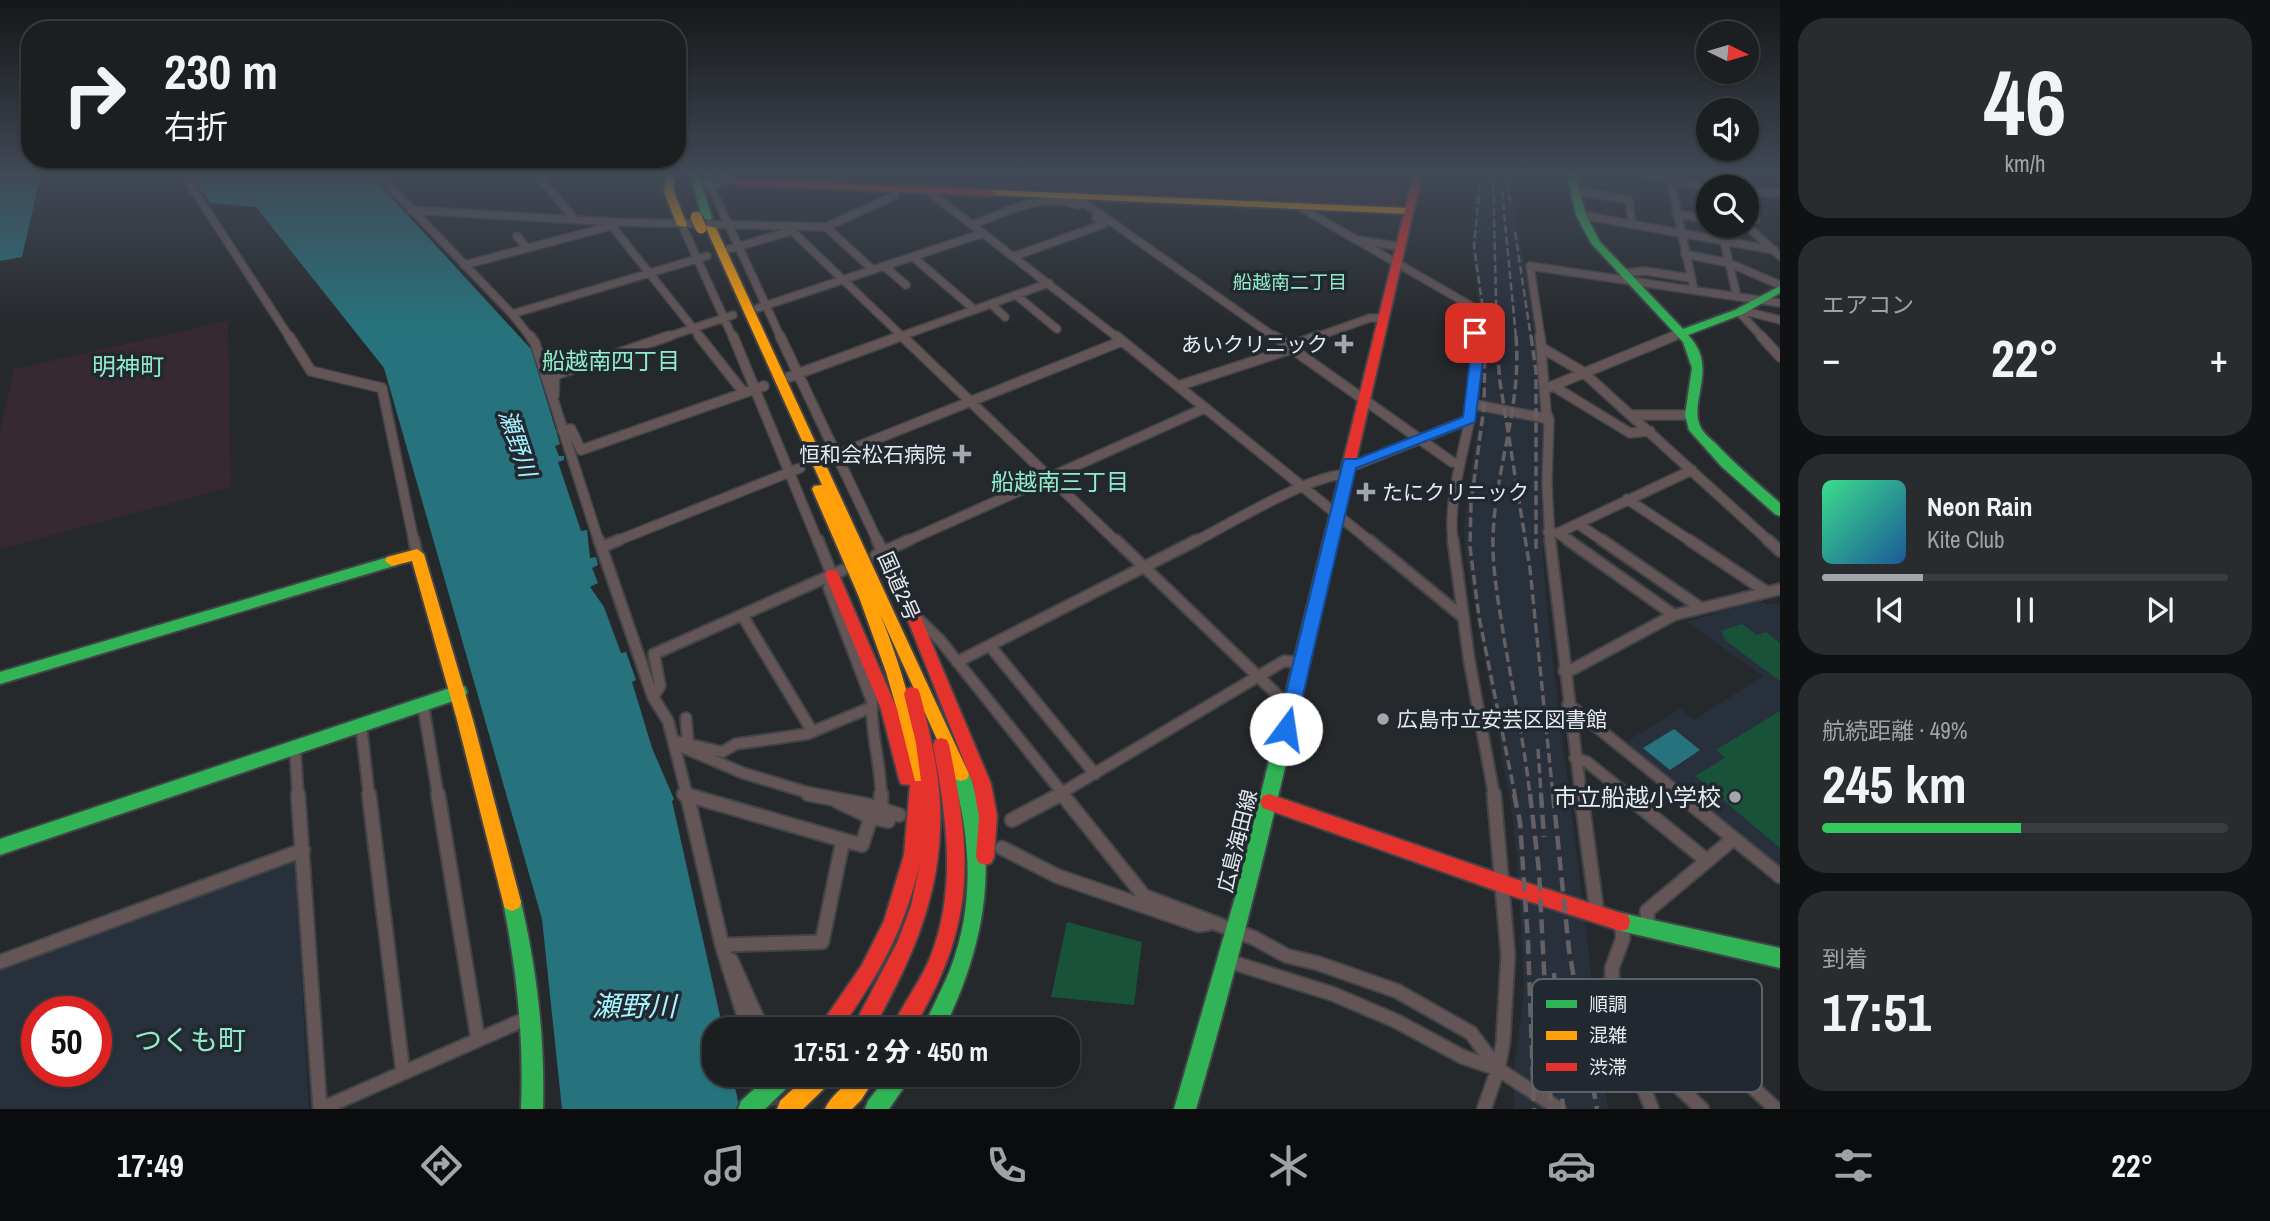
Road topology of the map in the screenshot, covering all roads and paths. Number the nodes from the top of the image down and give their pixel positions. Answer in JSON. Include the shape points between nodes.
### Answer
{"nodes":[{"id":1,"x":612,"y":224,"type":"edge"},
{"id":2,"x":216,"y":225,"type":"edge"},
{"id":3,"x":425,"y":225,"type":"edge"},
{"id":4,"x":609,"y":225,"type":"edge"},
{"id":5,"x":699,"y":225,"type":"edge"},
{"id":6,"x":700,"y":225,"type":"edge"},
{"id":7,"x":700,"y":225,"type":"edge"},
{"id":8,"x":717,"y":225,"type":"edge"},
{"id":9,"x":831,"y":225,"type":"edge"},
{"id":10,"x":972,"y":225,"type":"edge"},
{"id":11,"x":1099,"y":225,"type":"edge"},
{"id":12,"x":1111,"y":225,"type":"edge"},
{"id":13,"x":1329,"y":225,"type":"edge"},
{"id":14,"x":1406,"y":225,"type":"edge"},
{"id":15,"x":1586,"y":225,"type":"edge"},
{"id":16,"x":1632,"y":225,"type":"edge"},
{"id":17,"x":1679,"y":225,"type":"edge"},
{"id":18,"x":729,"y":226,"type":"junction"},
{"id":19,"x":826,"y":227,"type":"junction"},
{"id":20,"x":792,"y":229,"type":"junction"},
{"id":21,"x":984,"y":233,"type":"junction"},
{"id":22,"x":1681,"y":234,"type":"junction"},
{"id":23,"x":517,"y":236,"type":"dead end"},
{"id":24,"x":1759,"y":236,"type":"edge"},
{"id":25,"x":1731,"y":238,"type":"edge"},
{"id":26,"x":1353,"y":239,"type":"junction"},
{"id":27,"x":1724,"y":241,"type":"junction"},
{"id":28,"x":1734,"y":243,"type":"junction"},
{"id":29,"x":733,"y":247,"type":"junction"},
{"id":30,"x":1401,"y":247,"type":"junction"},
{"id":31,"x":527,"y":248,"type":"junction"},
{"id":32,"x":1777,"y":253,"type":"edge"},
{"id":33,"x":1685,"y":254,"type":"junction"},
{"id":34,"x":1015,"y":256,"type":"junction"},
{"id":35,"x":702,"y":257,"type":"junction"},
{"id":36,"x":913,"y":257,"type":"junction"},
{"id":37,"x":1728,"y":263,"type":"junction"},
{"id":38,"x":1397,"y":264,"type":"junction"},
{"id":39,"x":464,"y":265,"type":"junction"},
{"id":40,"x":884,"y":266,"type":"junction"},
{"id":41,"x":873,"y":270,"type":"junction"},
{"id":42,"x":649,"y":273,"type":"junction"},
{"id":43,"x":1630,"y":277,"type":"junction"},
{"id":44,"x":1690,"y":278,"type":"junction"},
{"id":45,"x":844,"y":279,"type":"junction"},
{"id":46,"x":1049,"y":283,"type":"junction"},
{"id":47,"x":906,"y":285,"type":"dead end"},
{"id":48,"x":1780,"y":287,"type":"edge"},
{"id":49,"x":1694,"y":290,"type":"junction"},
{"id":50,"x":1016,"y":295,"type":"junction"},
{"id":51,"x":1761,"y":301,"type":"junction"},
{"id":52,"x":1780,"y":303,"type":"edge"},
{"id":53,"x":991,"y":304,"type":"junction"},
{"id":54,"x":761,"y":306,"type":"junction"},
{"id":55,"x":1739,"y":306,"type":"junction"},
{"id":56,"x":975,"y":310,"type":"junction"},
{"id":57,"x":512,"y":314,"type":"junction"},
{"id":58,"x":729,"y":317,"type":"junction"},
{"id":59,"x":1006,"y":317,"type":"dead end"},
{"id":60,"x":1384,"y":318,"type":"junction"},
{"id":61,"x":1780,"y":320,"type":"edge"},
{"id":62,"x":692,"y":329,"type":"junction"},
{"id":63,"x":1057,"y":329,"type":"dead end"},
{"id":64,"x":1682,"y":332,"type":"junction"},
{"id":65,"x":902,"y":336,"type":"junction"},
{"id":66,"x":1122,"y":341,"type":"junction"},
{"id":67,"x":1290,"y":348,"type":"junction"},
{"id":68,"x":1542,"y":348,"type":"junction"},
{"id":69,"x":1780,"y":357,"type":"edge"},
{"id":70,"x":1583,"y":372,"type":"junction"},
{"id":71,"x":794,"y":375,"type":"junction"},
{"id":72,"x":1178,"y":386,"type":"junction"},
{"id":73,"x":759,"y":388,"type":"junction"},
{"id":74,"x":1549,"y":388,"type":"junction"},
{"id":75,"x":744,"y":393,"type":"junction"},
{"id":76,"x":1364,"y":400,"type":"junction"},
{"id":77,"x":553,"y":401,"type":"junction"},
{"id":78,"x":970,"y":402,"type":"junction"},
{"id":79,"x":1472,"y":404,"type":"junction"},
{"id":80,"x":1205,"y":408,"type":"junction"},
{"id":81,"x":1631,"y":415,"type":"junction"},
{"id":82,"x":1691,"y":415,"type":"junction"},
{"id":83,"x":1470,"y":419,"type":"junction"},
{"id":84,"x":1549,"y":419,"type":"junction"},
{"id":85,"x":562,"y":430,"type":"junction"},
{"id":86,"x":1650,"y":431,"type":"junction"},
{"id":87,"x":1421,"y":439,"type":"junction"},
{"id":88,"x":833,"y":457,"type":"junction"},
{"id":89,"x":1460,"y":464,"type":"junction"},
{"id":90,"x":800,"y":468,"type":"dead end"},
{"id":91,"x":1348,"y":469,"type":"junction"},
{"id":92,"x":1692,"y":470,"type":"junction"},
{"id":93,"x":790,"y":474,"type":"junction"},
{"id":94,"x":1049,"y":478,"type":"junction"},
{"id":95,"x":1303,"y":487,"type":"junction"},
{"id":96,"x":1627,"y":499,"type":"junction"},
{"id":97,"x":1780,"y":511,"type":"edge"},
{"id":98,"x":1337,"y":514,"type":"junction"},
{"id":99,"x":1578,"y":524,"type":"junction"},
{"id":100,"x":1553,"y":533,"type":"junction"},
{"id":101,"x":603,"y":547,"type":"junction"},
{"id":102,"x":1780,"y":551,"type":"edge"},
{"id":103,"x":880,"y":553,"type":"junction"},
{"id":104,"x":417,"y":554,"type":"junction"},
{"id":105,"x":1144,"y":569,"type":"junction"},
{"id":106,"x":843,"y":572,"type":"junction"},
{"id":107,"x":1780,"y":589,"type":"edge"},
{"id":108,"x":1767,"y":592,"type":"junction"},
{"id":109,"x":1701,"y":608,"type":"junction"},
{"id":110,"x":912,"y":613,"type":"junction"},
{"id":111,"x":742,"y":615,"type":"junction"},
{"id":112,"x":1674,"y":615,"type":"junction"},
{"id":113,"x":1464,"y":618,"type":"junction"},
{"id":114,"x":990,"y":646,"type":"junction"},
{"id":115,"x":957,"y":662,"type":"junction"},
{"id":116,"x":1302,"y":663,"type":"junction"},
{"id":117,"x":1564,"y":671,"type":"junction"},
{"id":118,"x":1258,"y":676,"type":"junction"},
{"id":119,"x":0,"y":678,"type":"edge"},
{"id":120,"x":459,"y":692,"type":"junction"},
{"id":121,"x":653,"y":697,"type":"junction"},
{"id":122,"x":423,"y":705,"type":"junction"},
{"id":123,"x":1568,"y":705,"type":"junction"},
{"id":124,"x":872,"y":707,"type":"junction"},
{"id":125,"x":1291,"y":708,"type":"junction"},
{"id":126,"x":935,"y":714,"type":"junction"},
{"id":127,"x":686,"y":718,"type":"dead end"},
{"id":128,"x":361,"y":725,"type":"junction"},
{"id":129,"x":812,"y":731,"type":"junction"},
{"id":130,"x":688,"y":743,"type":"junction"},
{"id":131,"x":675,"y":747,"type":"junction"},
{"id":132,"x":295,"y":748,"type":"junction"},
{"id":133,"x":1575,"y":758,"type":"junction"},
{"id":134,"x":1095,"y":774,"type":"junction"},
{"id":135,"x":684,"y":792,"type":"junction"},
{"id":136,"x":1062,"y":792,"type":"junction"},
{"id":137,"x":830,"y":797,"type":"junction"},
{"id":138,"x":1269,"y":802,"type":"junction"},
{"id":139,"x":881,"y":807,"type":"junction"},
{"id":140,"x":870,"y":818,"type":"junction"},
{"id":141,"x":1012,"y":820,"type":"dead end"},
{"id":142,"x":913,"y":831,"type":"junction"},
{"id":143,"x":1733,"y":839,"type":"junction"},
{"id":144,"x":843,"y":840,"type":"junction"},
{"id":145,"x":0,"y":847,"type":"edge"},
{"id":146,"x":303,"y":850,"type":"junction"},
{"id":147,"x":989,"y":851,"type":"junction"},
{"id":148,"x":1706,"y":860,"type":"junction"},
{"id":149,"x":1780,"y":876,"type":"edge"},
{"id":150,"x":1503,"y":884,"type":"junction"},
{"id":151,"x":1597,"y":913,"type":"junction"},
{"id":152,"x":1621,"y":922,"type":"junction"},
{"id":153,"x":1216,"y":924,"type":"junction"},
{"id":154,"x":1648,"y":929,"type":"junction"},
{"id":155,"x":1234,"y":935,"type":"junction"},
{"id":156,"x":722,"y":945,"type":"junction"},
{"id":157,"x":1228,"y":958,"type":"junction"},
{"id":158,"x":1780,"y":958,"type":"edge"},
{"id":159,"x":0,"y":962,"type":"edge"},
{"id":160,"x":1612,"y":979,"type":"edge"},
{"id":161,"x":530,"y":1016,"type":"junction"},
{"id":162,"x":744,"y":1017,"type":"edge"},
{"id":163,"x":757,"y":1017,"type":"edge"},
{"id":164,"x":836,"y":1017,"type":"edge"},
{"id":165,"x":869,"y":1017,"type":"edge"},
{"id":166,"x":909,"y":1017,"type":"edge"},
{"id":167,"x":939,"y":1017,"type":"edge"},
{"id":168,"x":478,"y":1040,"type":"junction"},
{"id":169,"x":1498,"y":1069,"type":"junction"},
{"id":170,"x":402,"y":1073,"type":"junction"},
{"id":171,"x":773,"y":1087,"type":"edge"},
{"id":172,"x":811,"y":1087,"type":"edge"},
{"id":173,"x":858,"y":1087,"type":"edge"},
{"id":174,"x":893,"y":1087,"type":"edge"},
{"id":175,"x":1532,"y":1091,"type":"edge"},
{"id":176,"x":1533,"y":1092,"type":"edge"},
{"id":177,"x":1646,"y":1092,"type":"edge"},
{"id":178,"x":1684,"y":1092,"type":"edge"},
{"id":179,"x":1758,"y":1092,"type":"edge"},
{"id":180,"x":751,"y":1108,"type":"edge"},
{"id":181,"x":321,"y":1109,"type":"edge"},
{"id":182,"x":532,"y":1109,"type":"edge"},
{"id":183,"x":788,"y":1109,"type":"edge"},
{"id":184,"x":836,"y":1109,"type":"edge"},
{"id":185,"x":876,"y":1109,"type":"edge"},
{"id":186,"x":1185,"y":1109,"type":"edge"},
{"id":187,"x":1484,"y":1109,"type":"edge"},
{"id":188,"x":1559,"y":1109,"type":"edge"},
{"id":189,"x":1653,"y":1109,"type":"edge"},
{"id":190,"x":1702,"y":1109,"type":"edge"},
{"id":191,"x":1776,"y":1109,"type":"edge"}],
"edges":[{"from":1,"to":42,"type":"street"},
{"from":2,"to":104,"type":"street","via":[[311,371],[382,388]]},
{"from":3,"to":39,"type":"street"},
{"from":4,"to":31,"type":"street"},
{"from":5,"to":35,"type":"street"},
{"from":6,"to":106,"type":"main road","name":"国道2号"},
{"from":7,"to":126,"type":"main road","name":"国道2号"},
{"from":8,"to":18,"type":"street"},
{"from":9,"to":19,"type":"street"},
{"from":10,"to":21,"type":"street"},
{"from":11,"to":34,"type":"street"},
{"from":12,"to":67,"type":"street"},
{"from":13,"to":26,"type":"street"},
{"from":14,"to":30,"type":"main road","name":"広島海田線"},
{"from":15,"to":43,"type":"main road","via":[[1596,243]]},
{"from":16,"to":22,"type":"street"},
{"from":17,"to":22,"type":"street"},
{"from":18,"to":20,"type":"street"},
{"from":18,"to":29,"type":"street"},
{"from":19,"to":20,"type":"street"},
{"from":19,"to":41,"type":"street"},
{"from":20,"to":29,"type":"street"},
{"from":20,"to":45,"type":"street"},
{"from":21,"to":34,"type":"street"},
{"from":21,"to":36,"type":"street"},
{"from":22,"to":27,"type":"street"},
{"from":22,"to":33,"type":"street"},
{"from":23,"to":31,"type":"street"},
{"from":24,"to":32,"type":"street"},
{"from":25,"to":28,"type":"street"},
{"from":26,"to":30,"type":"street"},
{"from":26,"to":38,"type":"street"},
{"from":27,"to":28,"type":"street"},
{"from":27,"to":37,"type":"street"},
{"from":28,"to":32,"type":"street"},
{"from":29,"to":54,"type":"street"},
{"from":30,"to":38,"type":"main road","name":"広島海田線"},
{"from":31,"to":39,"type":"street"},
{"from":33,"to":37,"type":"street"},
{"from":33,"to":44,"type":"street"},
{"from":34,"to":46,"type":"street"},
{"from":35,"to":42,"type":"street"},
{"from":35,"to":58,"type":"street"},
{"from":36,"to":40,"type":"street"},
{"from":36,"to":56,"type":"street"},
{"from":37,"to":48,"type":"street"},
{"from":37,"to":55,"type":"street"},
{"from":38,"to":60,"type":"main road","name":"広島海田線"},
{"from":38,"to":79,"type":"street","via":[[1473,307],[1477,360]]},
{"from":39,"to":57,"type":"street"},
{"from":40,"to":41,"type":"street"},
{"from":40,"to":47,"type":"street"},
{"from":41,"to":45,"type":"street"},
{"from":42,"to":57,"type":"street"},
{"from":42,"to":62,"type":"street"},
{"from":43,"to":44,"type":"street","via":[[1645,271]]},
{"from":43,"to":49,"type":"street"},
{"from":43,"to":64,"type":"main road"},
{"from":43,"to":68,"type":"street","via":[[1530,266]]},
{"from":44,"to":49,"type":"street"},
{"from":45,"to":54,"type":"street"},
{"from":45,"to":65,"type":"street"},
{"from":46,"to":50,"type":"street"},
{"from":46,"to":66,"type":"street"},
{"from":48,"to":51,"type":"main road"},
{"from":49,"to":55,"type":"street"},
{"from":50,"to":53,"type":"street"},
{"from":50,"to":63,"type":"street"},
{"from":51,"to":52,"type":"street"},
{"from":51,"to":55,"type":"main road"},
{"from":53,"to":56,"type":"street"},
{"from":53,"to":59,"type":"street"},
{"from":54,"to":71,"type":"street"},
{"from":55,"to":61,"type":"street"},
{"from":55,"to":64,"type":"main road"},
{"from":55,"to":69,"type":"street"},
{"from":56,"to":65,"type":"street"},
{"from":57,"to":77,"type":"street","via":[[534,343]]},
{"from":58,"to":62,"type":"street"},
{"from":58,"to":73,"type":"street"},
{"from":60,"to":67,"type":"street","via":[[1370,318]]},
{"from":60,"to":76,"type":"main road","name":"広島海田線"},
{"from":62,"to":75,"type":"street"},
{"from":62,"to":77,"type":"street","via":[[555,374]]},
{"from":64,"to":70,"type":"street"},
{"from":64,"to":82,"type":"main road","via":[[1698,368]]},
{"from":65,"to":71,"type":"street"},
{"from":65,"to":78,"type":"street"},
{"from":66,"to":72,"type":"street"},
{"from":66,"to":78,"type":"street"},
{"from":67,"to":72,"type":"street"},
{"from":67,"to":76,"type":"street"},
{"from":68,"to":70,"type":"street"},
{"from":68,"to":74,"type":"street"},
{"from":70,"to":74,"type":"street"},
{"from":70,"to":81,"type":"street"},
{"from":71,"to":88,"type":"street"},
{"from":72,"to":80,"type":"street"},
{"from":73,"to":75,"type":"street"},
{"from":73,"to":93,"type":"street"},
{"from":74,"to":84,"type":"street"},
{"from":74,"to":86,"type":"street","via":[[1630,433]]},
{"from":75,"to":85,"type":"street","via":[[581,450],[571,429]]},
{"from":76,"to":87,"type":"street"},
{"from":76,"to":91,"type":"main road","name":"広島海田線"},
{"from":77,"to":85,"type":"street"},
{"from":78,"to":88,"type":"street"},
{"from":78,"to":94,"type":"street"},
{"from":79,"to":83,"type":"street"},
{"from":79,"to":84,"type":"street"},
{"from":80,"to":94,"type":"street"},
{"from":80,"to":95,"type":"street"},
{"from":81,"to":82,"type":"street"},
{"from":81,"to":86,"type":"street"},
{"from":82,"to":97,"type":"main road","via":[[1702,440]]},
{"from":83,"to":87,"type":"street"},
{"from":83,"to":89,"type":"street"},
{"from":84,"to":100,"type":"street"},
{"from":85,"to":101,"type":"street"},
{"from":86,"to":92,"type":"street"},
{"from":87,"to":89,"type":"street"},
{"from":87,"to":91,"type":"street"},
{"from":88,"to":103,"type":"street"},
{"from":89,"to":113,"type":"street","via":[[1452,534]]},
{"from":90,"to":93,"type":"street"},
{"from":91,"to":95,"type":"street"},
{"from":91,"to":98,"type":"main road","name":"広島海田線"},
{"from":92,"to":96,"type":"street"},
{"from":92,"to":102,"type":"street"},
{"from":93,"to":101,"type":"street"},
{"from":93,"to":106,"type":"street"},
{"from":94,"to":103,"type":"street"},
{"from":94,"to":105,"type":"street"},
{"from":95,"to":98,"type":"street"},
{"from":95,"to":105,"type":"street"},
{"from":96,"to":99,"type":"street"},
{"from":96,"to":108,"type":"street"},
{"from":98,"to":113,"type":"street"},
{"from":98,"to":116,"type":"main road","name":"広島海田線"},
{"from":99,"to":100,"type":"street"},
{"from":99,"to":109,"type":"street"},
{"from":100,"to":112,"type":"street"},
{"from":100,"to":117,"type":"street"},
{"from":101,"to":121,"type":"street"},
{"from":103,"to":110,"type":"street"},
{"from":104,"to":119,"type":"main road"},
{"from":104,"to":120,"type":"main road"},
{"from":105,"to":114,"type":"street"},
{"from":105,"to":118,"type":"street"},
{"from":106,"to":111,"type":"street"},
{"from":106,"to":124,"type":"street","via":[[828,588]]},
{"from":106,"to":142,"type":"main road","via":[[889,709],[906,773]]},
{"from":106,"to":142,"type":"main road","name":"国道2号","via":[[901,692],[915,761],[918,799]]},
{"from":106,"to":165,"type":"main road","via":[[910,690],[922,724],[934,802],[928,887],[916,929]]},
{"from":107,"to":108,"type":"street"},
{"from":108,"to":109,"type":"street"},
{"from":109,"to":112,"type":"street"},
{"from":110,"to":115,"type":"street"},
{"from":110,"to":147,"type":"main road","via":[[982,785]]},
{"from":111,"to":121,"type":"street","via":[[654,654],[660,686]]},
{"from":111,"to":129,"type":"street"},
{"from":112,"to":117,"type":"street"},
{"from":113,"to":150,"type":"street","via":[[1494,796]]},
{"from":114,"to":115,"type":"street"},
{"from":114,"to":134,"type":"street"},
{"from":115,"to":136,"type":"street"},
{"from":116,"to":118,"type":"street","via":[[1284,661]]},
{"from":116,"to":125,"type":"main road","name":"広島海田線"},
{"from":117,"to":123,"type":"street"},
{"from":118,"to":125,"type":"street"},
{"from":118,"to":134,"type":"street"},
{"from":120,"to":122,"type":"main road"},
{"from":120,"to":161,"type":"main road","via":[[521,930]]},
{"from":121,"to":131,"type":"street"},
{"from":122,"to":128,"type":"main road"},
{"from":122,"to":168,"type":"street"},
{"from":123,"to":133,"type":"street"},
{"from":123,"to":143,"type":"street"},
{"from":124,"to":129,"type":"street"},
{"from":124,"to":139,"type":"street"},
{"from":125,"to":138,"type":"main road","name":"広島海田線"},
{"from":126,"to":147,"type":"main road","name":"国道2号"},
{"from":126,"to":166,"type":"main road","via":[[955,811],[957,890],[933,972]]},
{"from":127,"to":130,"type":"street"},
{"from":128,"to":132,"type":"main road"},
{"from":128,"to":170,"type":"street"},
{"from":129,"to":130,"type":"street","via":[[736,744],[722,752]]},
{"from":130,"to":131,"type":"street"},
{"from":131,"to":135,"type":"street"},
{"from":131,"to":137,"type":"street"},
{"from":132,"to":145,"type":"main road"},
{"from":132,"to":146,"type":"street"},
{"from":133,"to":148,"type":"street","via":[[1587,762]]},
{"from":133,"to":151,"type":"street"},
{"from":134,"to":136,"type":"street"},
{"from":135,"to":144,"type":"street"},
{"from":135,"to":156,"type":"street"},
{"from":136,"to":141,"type":"street"},
{"from":136,"to":153,"type":"street","via":[[1144,896]]},
{"from":137,"to":139,"type":"street"},
{"from":137,"to":140,"type":"street"},
{"from":138,"to":150,"type":"main road"},
{"from":138,"to":155,"type":"main road","name":"広島海田線"},
{"from":139,"to":140,"type":"street","via":[[893,818]]},
{"from":140,"to":144,"type":"street","via":[[862,845]]},
{"from":142,"to":164,"type":"main road","name":"国道2号","via":[[893,918],[877,955]]},
{"from":143,"to":148,"type":"street"},
{"from":143,"to":149,"type":"street"},
{"from":144,"to":156,"type":"street","via":[[822,942]]},
{"from":146,"to":159,"type":"street"},
{"from":146,"to":181,"type":"street"},
{"from":147,"to":153,"type":"street","via":[[1018,854],[1057,876],[1199,925]]},
{"from":147,"to":167,"type":"main road","via":[[959,973]]},
{"from":148,"to":154,"type":"street","via":[[1647,911]]},
{"from":150,"to":151,"type":"main road"},
{"from":150,"to":169,"type":"street","via":[[1507,980]]},
{"from":151,"to":152,"type":"main road"},
{"from":152,"to":154,"type":"main road"},
{"from":152,"to":160,"type":"street","via":[[1623,938]]},
{"from":153,"to":155,"type":"street"},
{"from":154,"to":158,"type":"main road"},
{"from":155,"to":157,"type":"main road","name":"広島海田線"},
{"from":155,"to":169,"type":"street","via":[[1254,938],[1287,956],[1397,991],[1471,1033]]},
{"from":156,"to":162,"type":"street"},
{"from":156,"to":163,"type":"street"},
{"from":157,"to":169,"type":"street","via":[[1333,994],[1462,1057]]},
{"from":157,"to":186,"type":"main road","name":"広島海田線"},
{"from":161,"to":168,"type":"street"},
{"from":161,"to":182,"type":"main road"},
{"from":168,"to":170,"type":"street"},
{"from":169,"to":175,"type":"street"},
{"from":169,"to":187,"type":"street"},
{"from":170,"to":181,"type":"street"},
{"from":171,"to":180,"type":"main road"},
{"from":172,"to":183,"type":"main road"},
{"from":173,"to":184,"type":"main road"},
{"from":174,"to":185,"type":"main road"},
{"from":176,"to":188,"type":"street"},
{"from":177,"to":189,"type":"street"},
{"from":178,"to":190,"type":"street"},
{"from":179,"to":191,"type":"street"}]}
